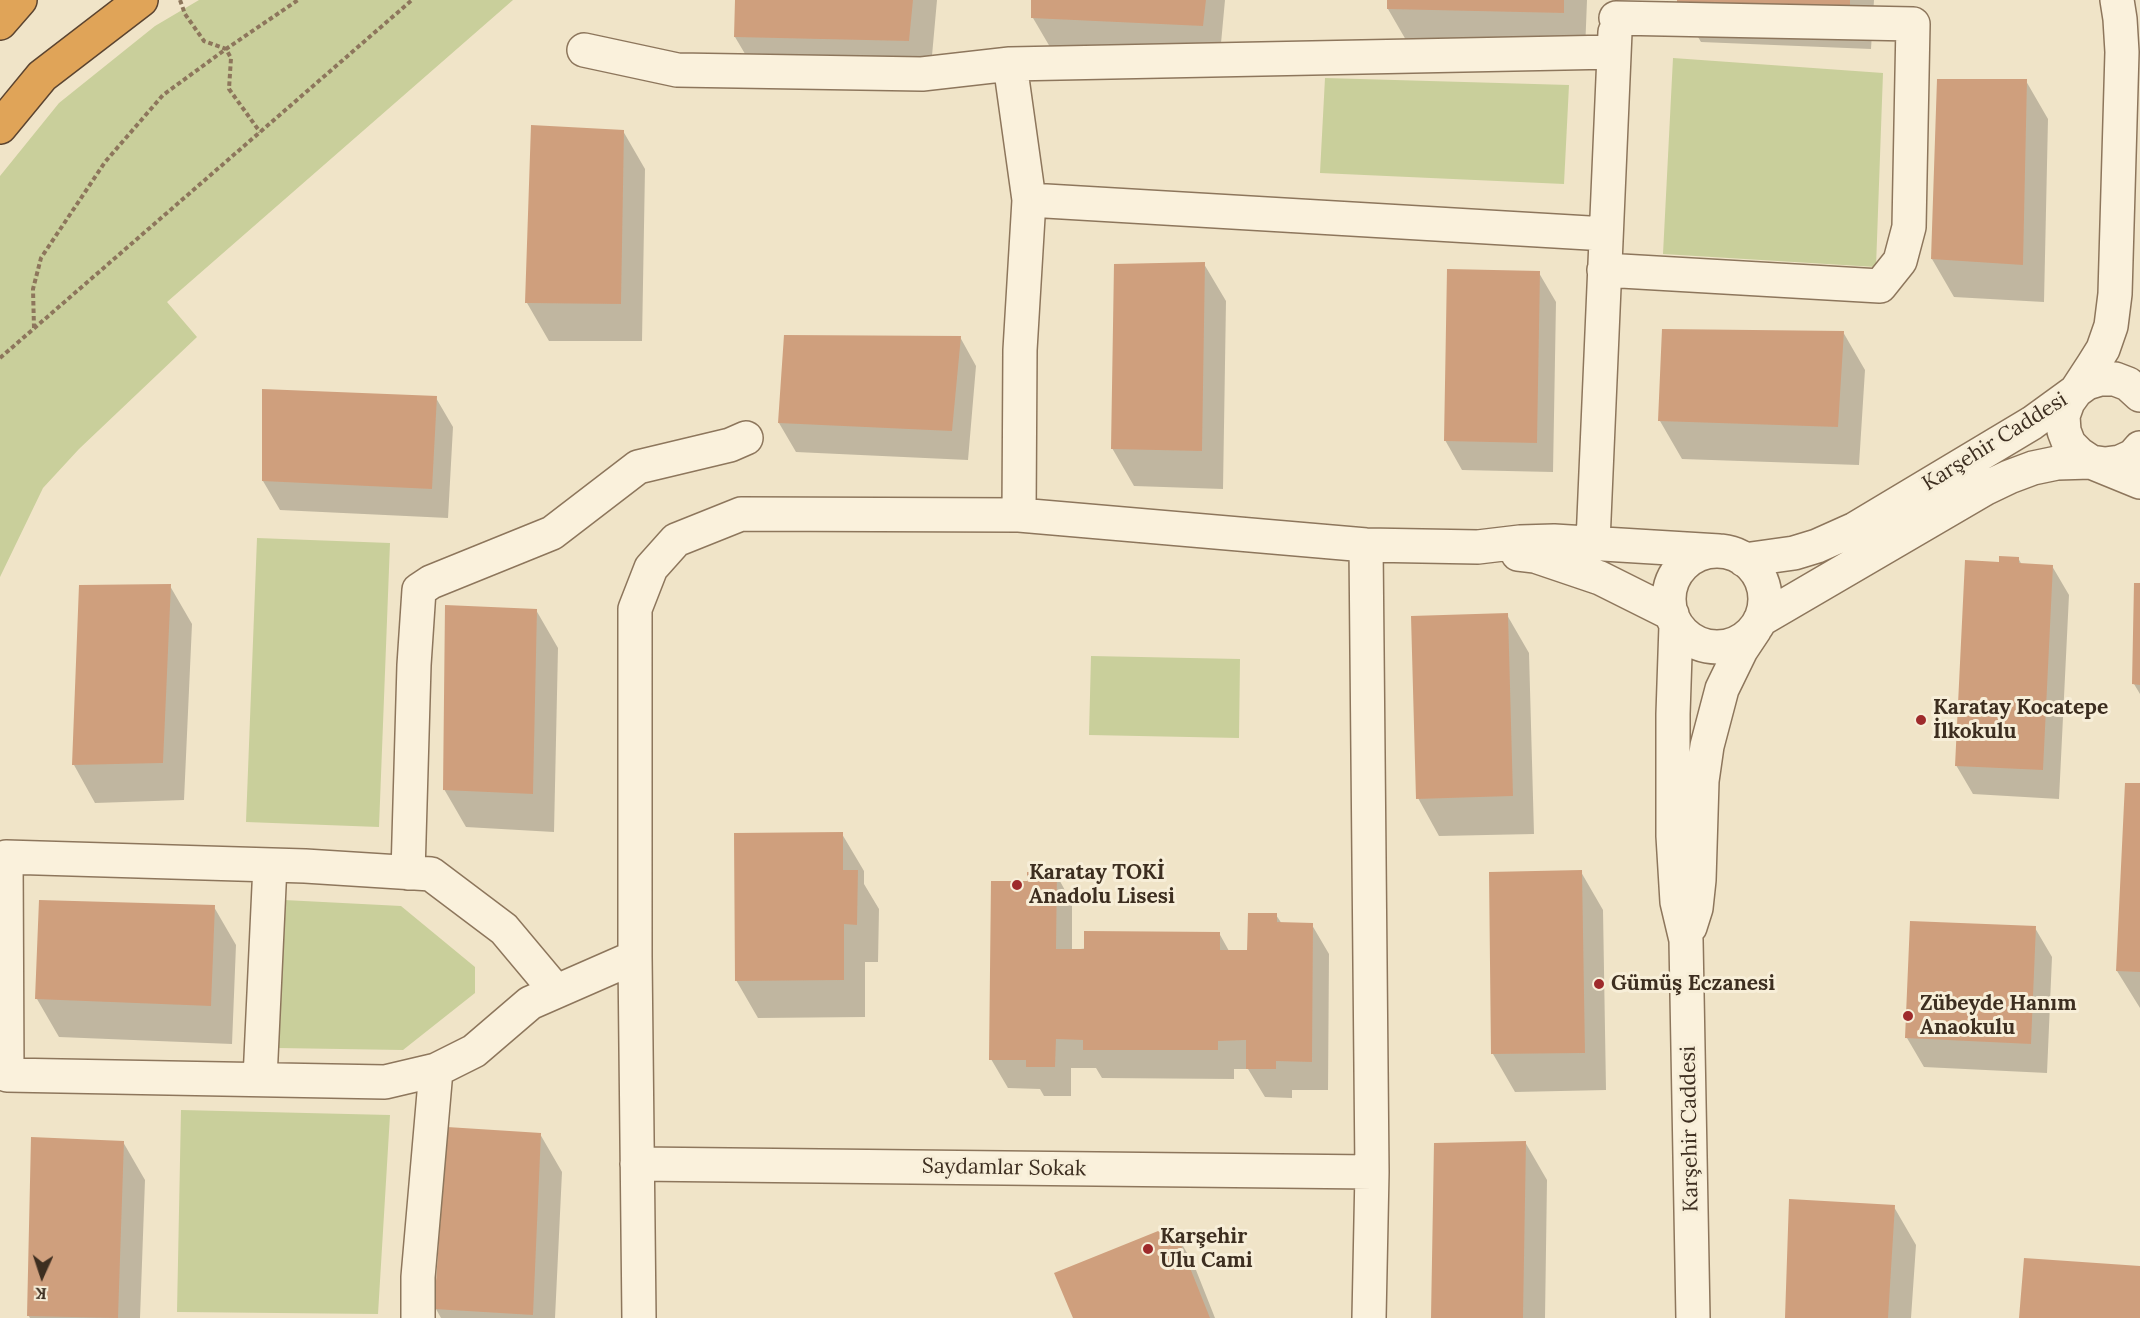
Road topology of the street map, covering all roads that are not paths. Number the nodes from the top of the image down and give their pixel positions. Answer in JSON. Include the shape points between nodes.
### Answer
{"nodes":[{"id":1,"x":20,"y":0,"type":"edge"},
{"id":2,"x":141,"y":0,"type":"edge"},
{"id":3,"x":2117,"y":0,"type":"edge"},
{"id":4,"x":1616,"y":9,"type":"edge"},
{"id":5,"x":0,"y":23,"type":"edge"},
{"id":6,"x":584,"y":50,"type":"dead end"},
{"id":7,"x":1614,"y":52,"type":"junction"},
{"id":8,"x":1010,"y":63,"type":"junction"},
{"id":9,"x":0,"y":127,"type":"edge"},
{"id":10,"x":1029,"y":200,"type":"junction"},
{"id":11,"x":1606,"y":234,"type":"junction"},
{"id":12,"x":1604,"y":270,"type":"junction"},
{"id":13,"x":2076,"y":391,"type":"junction"},
{"id":14,"x":2140,"y":395,"type":"edge"},
{"id":15,"x":746,"y":438,"type":"dead end"},
{"id":16,"x":2140,"y":448,"type":"edge"},
{"id":17,"x":2091,"y":462,"type":"junction"},
{"id":18,"x":2140,"y":482,"type":"edge"},
{"id":19,"x":1019,"y":515,"type":"junction"},
{"id":20,"x":1593,"y":542,"type":"junction"},
{"id":21,"x":1366,"y":545,"type":"junction"},
{"id":22,"x":1478,"y":547,"type":"junction"},
{"id":23,"x":1732,"y":556,"type":"junction"},
{"id":24,"x":1674,"y":620,"type":"junction"},
{"id":25,"x":1757,"y":625,"type":"junction"},
{"id":26,"x":270,"y":865,"type":"junction"},
{"id":27,"x":408,"y":873,"type":"junction"},
{"id":28,"x":1686,"y":940,"type":"junction"},
{"id":29,"x":635,"y":957,"type":"junction"},
{"id":30,"x":556,"y":991,"type":"junction"},
{"id":31,"x":436,"y":1070,"type":"junction"},
{"id":32,"x":260,"y":1079,"type":"junction"},
{"id":33,"x":637,"y":1164,"type":"junction"},
{"id":34,"x":1372,"y":1172,"type":"junction"},
{"id":35,"x":418,"y":1318,"type":"edge"},
{"id":36,"x":639,"y":1318,"type":"edge"},
{"id":37,"x":1369,"y":1318,"type":"edge"},
{"id":38,"x":1693,"y":1318,"type":"edge"}],
"edges":[{"from":1,"to":5,"type":"highway"},
{"from":2,"to":9,"type":"highway","via":[[42,76]]},
{"from":3,"to":13,"type":"street","name":"Karşehir Caddesi","via":[[2122,52],[2115,294],[2103,349]]},
{"from":4,"to":7,"type":"street"},
{"from":4,"to":12,"type":"street","via":[[1912,24],[1909,227],[1900,261],[1880,286]]},
{"from":6,"to":8,"type":"street","via":[[677,70],[922,74]]},
{"from":7,"to":8,"type":"street"},
{"from":7,"to":11,"type":"street"},
{"from":8,"to":10,"type":"street"},
{"from":10,"to":11,"type":"street"},
{"from":10,"to":19,"type":"street","via":[[1020,350]]},
{"from":11,"to":12,"type":"street"},
{"from":12,"to":20,"type":"street"},
{"from":13,"to":14,"type":"street","via":[[2100,379],[2115,379]]},
{"from":13,"to":17,"type":"street","via":[[2063,416],[2064,430],[2069,444]]},
{"from":13,"to":23,"type":"street","name":"Karşehir Caddesi","via":[[2032,423],[1837,539],[1794,553]]},
{"from":15,"to":27,"type":"street","via":[[638,467],[552,533],[418,590]]},
{"from":16,"to":17,"type":"street","name":"Karşehir Caddesi","via":[[2120,462]]},
{"from":17,"to":18,"type":"street"},
{"from":17,"to":25,"type":"street","name":"Karşehir Caddesi","via":[[2032,468],[1986,488]]},
{"from":19,"to":21,"type":"street"},
{"from":19,"to":29,"type":"street","via":[[741,514],[676,540],[669,547],[651,568],[634,609]]},
{"from":20,"to":22,"type":"street","via":[[1520,542]]},
{"from":20,"to":23,"type":"street"},
{"from":21,"to":22,"type":"street"},
{"from":21,"to":34,"type":"street"},
{"from":22,"to":24,"type":"street","via":[[1535,556],[1600,578]]},
{"from":23,"to":24,"type":"street","name":"Karşehir Caddesi","via":[[1708,552],[1687,561],[1670,591]]},
{"from":23,"to":25,"type":"street","via":[[1757,573],[1764,586],[1766,602]]},
{"from":24,"to":25,"type":"street","via":[[1686,636],[1715,647],[1743,640]]},
{"from":24,"to":28,"type":"street","name":"Karşehir Caddesi","via":[[1674,868]]},
{"from":25,"to":28,"type":"street","name":"Karşehir Caddesi","via":[[1722,689],[1707,746],[1696,909]]},
{"from":26,"to":27,"type":"street"},
{"from":26,"to":32,"type":"street"},
{"from":26,"to":32,"type":"street","via":[[6,857],[7,1075]]},
{"from":27,"to":30,"type":"street","via":[[431,874],[504,928]]},
{"from":28,"to":38,"type":"street","name":"Karşehir Caddesi"},
{"from":29,"to":30,"type":"street"},
{"from":29,"to":33,"type":"street"},
{"from":30,"to":31,"type":"street","via":[[530,1003],[474,1051]]},
{"from":31,"to":32,"type":"street","via":[[385,1082]]},
{"from":31,"to":35,"type":"street"},
{"from":33,"to":34,"type":"street","name":"Saydamlar Sokak"},
{"from":33,"to":36,"type":"street"},
{"from":34,"to":37,"type":"street"}]}
